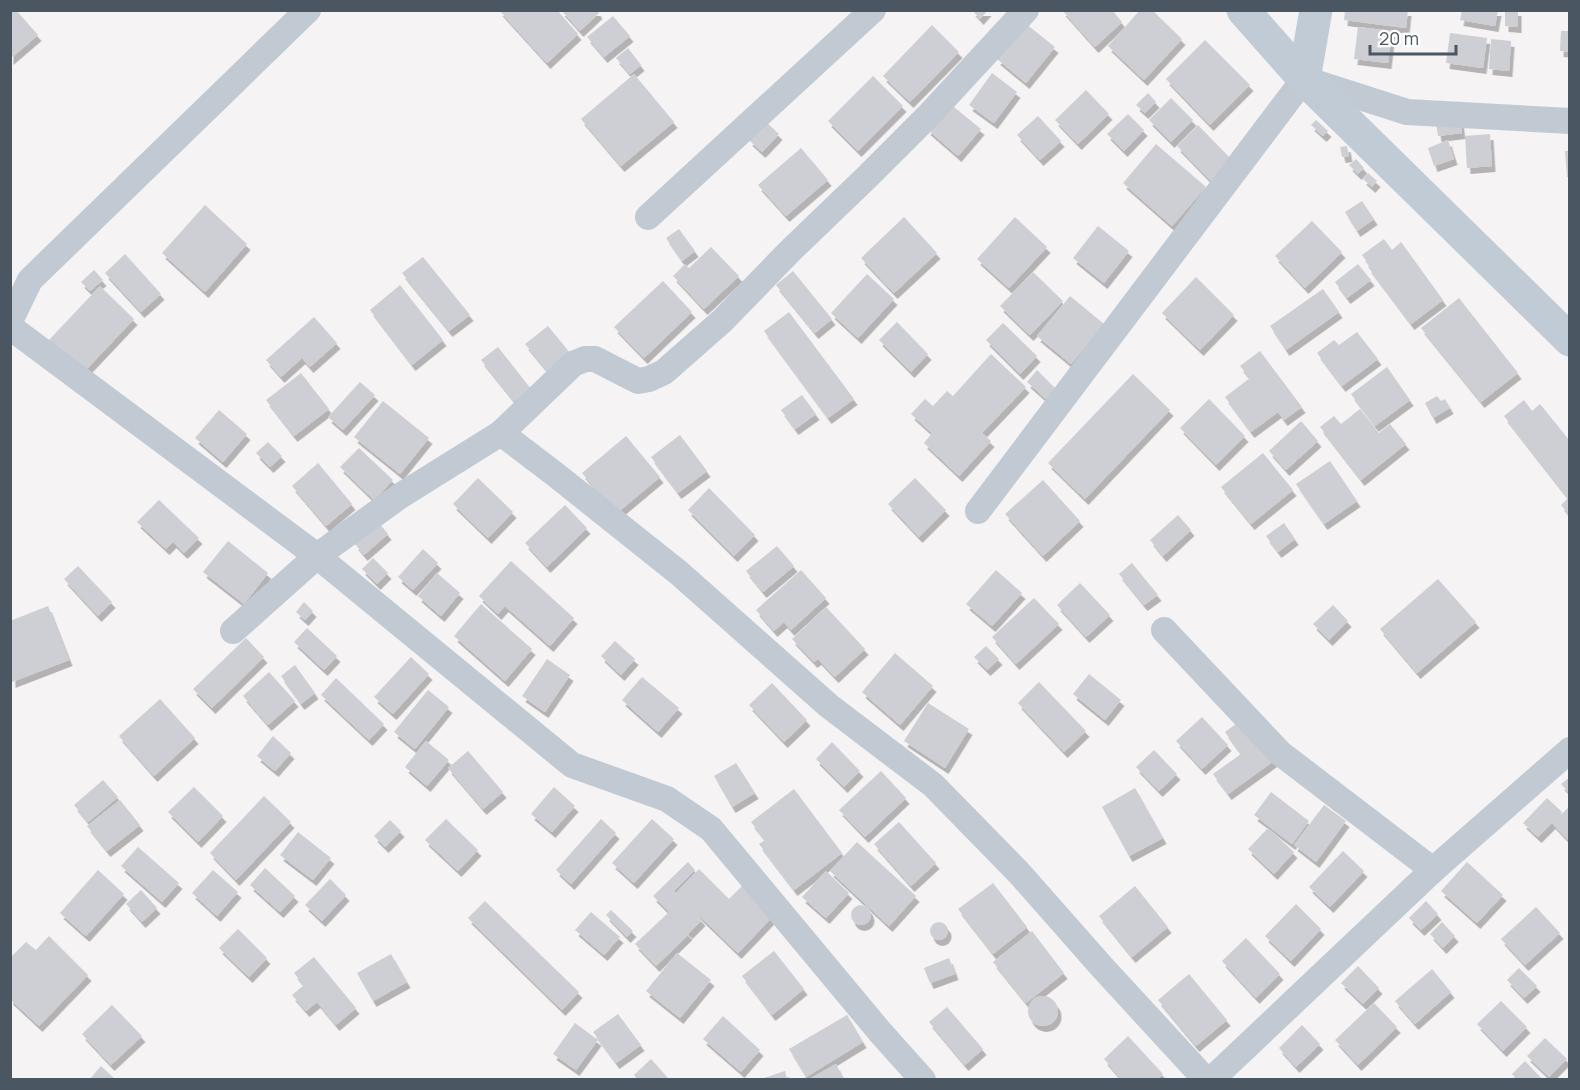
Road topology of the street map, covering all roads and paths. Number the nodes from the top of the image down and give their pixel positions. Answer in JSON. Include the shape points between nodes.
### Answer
{"nodes":[{"id":1,"x":308,"y":10,"type":"edge"},
{"id":2,"x":873,"y":10,"type":"edge"},
{"id":3,"x":1026,"y":10,"type":"edge"},
{"id":4,"x":1243,"y":10,"type":"edge"},
{"id":5,"x":1316,"y":10,"type":"edge"},
{"id":6,"x":1304,"y":79,"type":"junction"},
{"id":7,"x":1569,"y":121,"type":"edge"},
{"id":8,"x":648,"y":217,"type":"dead end"},
{"id":9,"x":10,"y":321,"type":"edge"},
{"id":10,"x":10,"y":327,"type":"edge"},
{"id":11,"x":1569,"y":340,"type":"edge"},
{"id":12,"x":501,"y":433,"type":"junction"},
{"id":13,"x":978,"y":511,"type":"dead end"},
{"id":14,"x":316,"y":556,"type":"junction"},
{"id":15,"x":1164,"y":630,"type":"dead end"},
{"id":16,"x":233,"y":631,"type":"dead end"},
{"id":17,"x":1569,"y":750,"type":"edge"},
{"id":18,"x":1433,"y":870,"type":"junction"},
{"id":19,"x":923,"y":1080,"type":"edge"},
{"id":20,"x":1206,"y":1080,"type":"edge"},
{"id":21,"x":1211,"y":1080,"type":"edge"}],
"edges":[{"from":1,"to":9,"type":"street","via":[[30,280]]},
{"from":2,"to":8,"type":"street"},
{"from":3,"to":12,"type":"street","via":[[868,176],[722,321],[664,372],[638,381],[595,358],[585,358],[573,364]]},
{"from":4,"to":6,"type":"street"},
{"from":5,"to":6,"type":"street"},
{"from":6,"to":7,"type":"street","via":[[1407,112]]},
{"from":6,"to":11,"type":"street"},
{"from":6,"to":13,"type":"street"},
{"from":10,"to":14,"type":"street"},
{"from":12,"to":14,"type":"street","via":[[400,496]]},
{"from":12,"to":20,"type":"street","via":[[679,573],[829,706],[933,785],[1020,874]]},
{"from":14,"to":16,"type":"street"},
{"from":14,"to":19,"type":"street","via":[[572,765],[667,799],[711,829]]},
{"from":15,"to":18,"type":"street","via":[[1280,753]]},
{"from":17,"to":18,"type":"street"},
{"from":18,"to":21,"type":"street"}]}
